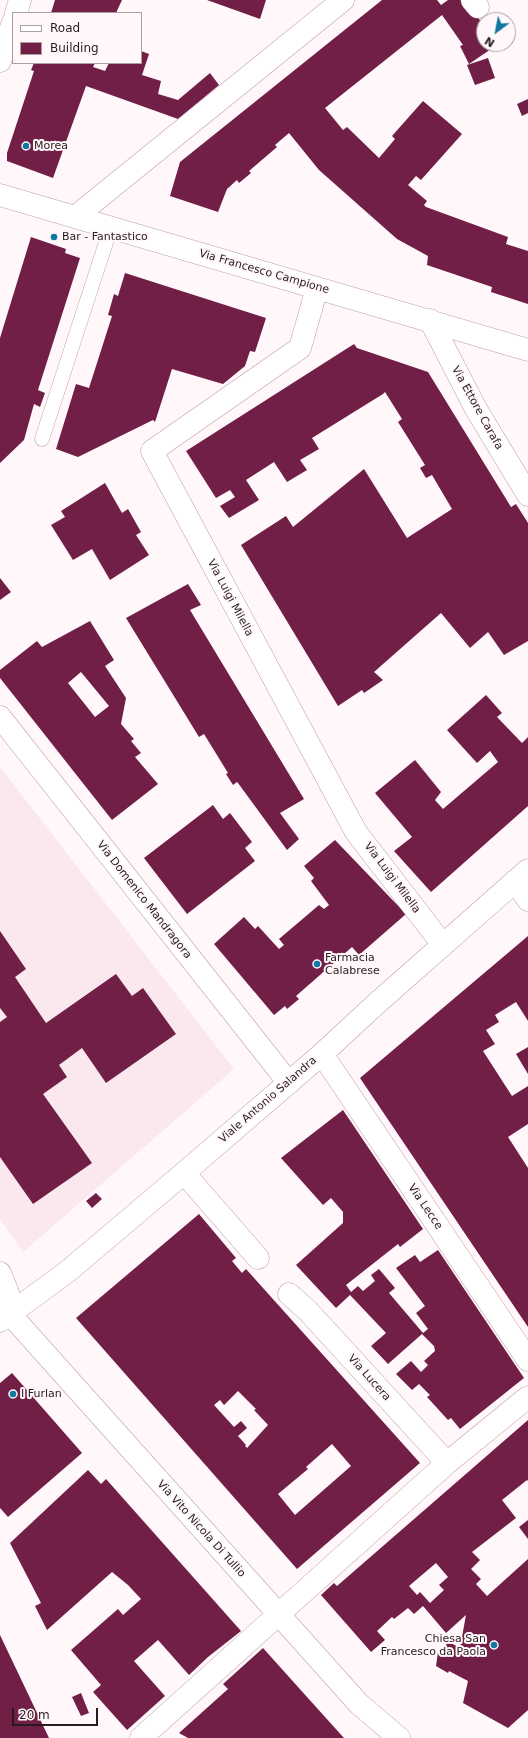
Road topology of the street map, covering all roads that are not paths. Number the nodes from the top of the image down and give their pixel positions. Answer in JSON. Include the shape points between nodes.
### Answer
{"nodes":[{"id":1,"x":20,"y":0,"type":"edge"},
{"id":2,"x":343,"y":0,"type":"edge"},
{"id":3,"x":16,"y":12,"type":"edge"},
{"id":4,"x":12,"y":25,"type":"edge"},
{"id":5,"x":0,"y":61,"type":"edge"},
{"id":6,"x":0,"y":195,"type":"edge"},
{"id":7,"x":75,"y":217,"type":"junction"},
{"id":8,"x":111,"y":227,"type":"junction"},
{"id":9,"x":317,"y":288,"type":"junction"},
{"id":10,"x":430,"y":320,"type":"junction"},
{"id":11,"x":528,"y":350,"type":"edge"},
{"id":12,"x":42,"y":439,"type":"dead end"},
{"id":13,"x":528,"y":495,"type":"edge"},
{"id":14,"x":0,"y":717,"type":"edge"},
{"id":15,"x":522,"y":875,"type":"edge"},
{"id":16,"x":528,"y":900,"type":"edge"},
{"id":17,"x":443,"y":946,"type":"junction"},
{"id":18,"x":322,"y":1054,"type":"junction"},
{"id":19,"x":289,"y":1082,"type":"junction"},
{"id":20,"x":184,"y":1174,"type":"junction"},
{"id":21,"x":258,"y":1258,"type":"dead end"},
{"id":22,"x":0,"y":1273,"type":"edge"},
{"id":23,"x":289,"y":1294,"type":"dead end"},
{"id":24,"x":3,"y":1317,"type":"edge"},
{"id":25,"x":528,"y":1360,"type":"edge"},
{"id":26,"x":528,"y":1397,"type":"edge"},
{"id":27,"x":447,"y":1463,"type":"junction"},
{"id":28,"x":278,"y":1615,"type":"junction"},
{"id":29,"x":141,"y":1738,"type":"edge"},
{"id":30,"x":399,"y":1738,"type":"edge"}],
"edges":[{"from":1,"to":3,"type":"street"},
{"from":2,"to":7,"type":"street"},
{"from":4,"to":5,"type":"street"},
{"from":6,"to":7,"type":"street","name":"Via Francesco Campione"},
{"from":7,"to":8,"type":"street","name":"Via Francesco Campione"},
{"from":8,"to":9,"type":"street","name":"Via Francesco Campione"},
{"from":8,"to":12,"type":"lane"},
{"from":9,"to":10,"type":"street","name":"Via Francesco Campione"},
{"from":9,"to":17,"type":"street","name":"Via Luigi Milella","via":[[300,348],[152,451],[352,825]]},
{"from":10,"to":11,"type":"street","name":"Via Francesco Campione"},
{"from":10,"to":13,"type":"street","name":"Via Ettore Carafa","via":[[476,409]]},
{"from":14,"to":19,"type":"street","name":"Via Domenico Mandragora"},
{"from":15,"to":16,"type":"street"},
{"from":15,"to":17,"type":"street","name":"Viale Antonio Salandra"},
{"from":17,"to":18,"type":"street","name":"Viale Antonio Salandra"},
{"from":18,"to":19,"type":"street","name":"Viale Antonio Salandra"},
{"from":18,"to":25,"type":"street","name":"Via Lecce"},
{"from":19,"to":20,"type":"street","name":"Viale Antonio Salandra"},
{"from":20,"to":21,"type":"street"},
{"from":20,"to":24,"type":"street","name":"Viale Antonio Salandra","via":[[68,1272]]},
{"from":22,"to":24,"type":"street","via":[[8,1293]]},
{"from":23,"to":27,"type":"street","name":"Via Lucera","via":[[308,1311]]},
{"from":24,"to":28,"type":"street","name":"Via Vito Nicola Di Tullio"},
{"from":26,"to":27,"type":"street"},
{"from":27,"to":28,"type":"street"},
{"from":28,"to":29,"type":"street"},
{"from":28,"to":30,"type":"street","name":"Via Vito Nicola Di Tullio","via":[[359,1704]]}]}
